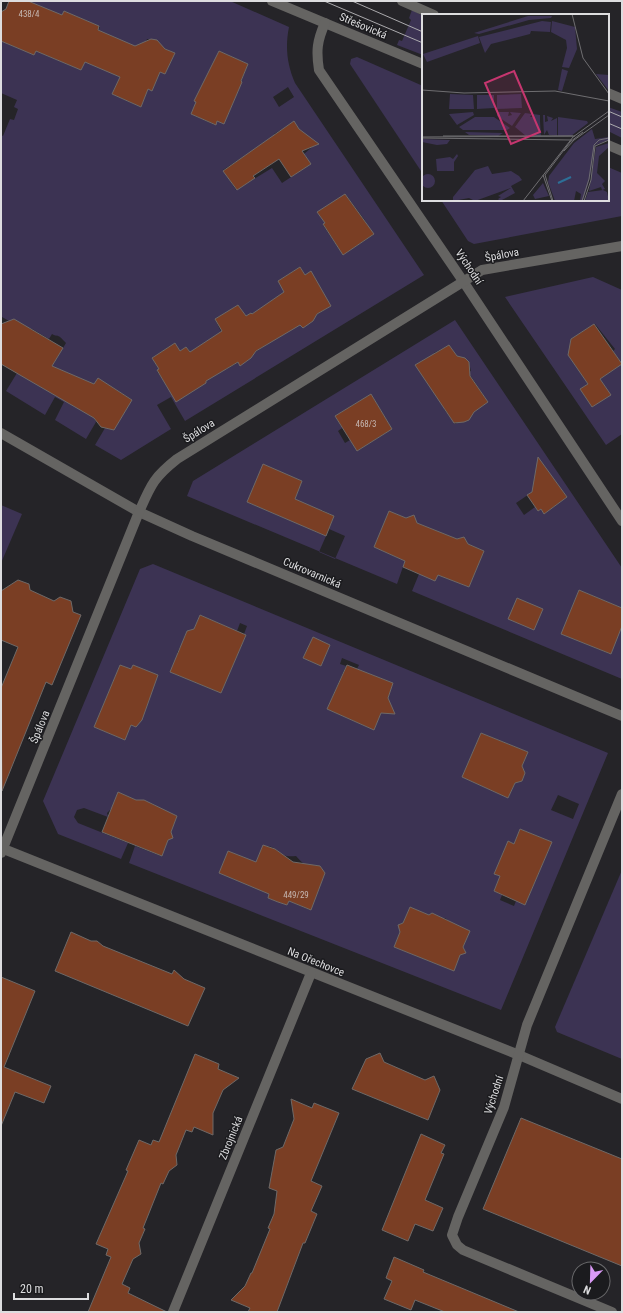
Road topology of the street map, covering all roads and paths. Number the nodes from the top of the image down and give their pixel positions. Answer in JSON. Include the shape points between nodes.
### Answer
{"nodes":[{"id":1,"x":272,"y":1,"type":"edge"},
{"id":2,"x":402,"y":1,"type":"edge"},
{"id":3,"x":432,"y":14,"type":"edge"},
{"id":4,"x":325,"y":24,"type":"junction"},
{"id":5,"x":422,"y":64,"type":"edge"},
{"id":6,"x":609,"y":93,"type":"edge"},
{"id":7,"x":622,"y":99,"type":"edge"},
{"id":8,"x":609,"y":144,"type":"edge"},
{"id":9,"x":622,"y":151,"type":"edge"},
{"id":10,"x":622,"y":246,"type":"edge"},
{"id":11,"x":463,"y":281,"type":"junction"},
{"id":12,"x":1,"y":433,"type":"edge"},
{"id":13,"x":139,"y":512,"type":"junction"},
{"id":14,"x":622,"y":521,"type":"edge"},
{"id":15,"x":622,"y":716,"type":"edge"},
{"id":16,"x":622,"y":794,"type":"edge"},
{"id":17,"x":2,"y":850,"type":"edge"},
{"id":18,"x":311,"y":973,"type":"junction"},
{"id":19,"x":519,"y":1055,"type":"junction"},
{"id":20,"x":622,"y":1099,"type":"edge"},
{"id":21,"x":173,"y":1312,"type":"edge"},
{"id":22,"x":612,"y":1312,"type":"edge"}],
"edges":[{"from":1,"to":4,"type":"street","name":"Střešovická"},
{"from":2,"to":3,"type":"street"},
{"from":4,"to":5,"type":"street","name":"Střešovická"},
{"from":4,"to":11,"type":"street","name":"Východní","via":[[316,51],[318,70]]},
{"from":6,"to":7,"type":"street"},
{"from":8,"to":9,"type":"street"},
{"from":10,"to":11,"type":"street","name":"Špálova","via":[[482,270]]},
{"from":11,"to":13,"type":"street","name":"Špálova","via":[[177,459],[152,482]]},
{"from":11,"to":14,"type":"street","name":"Východní"},
{"from":12,"to":13,"type":"street","name":"Cukrovarnická"},
{"from":13,"to":15,"type":"street","name":"Cukrovarnická"},
{"from":13,"to":17,"type":"street","name":"Špálova"},
{"from":16,"to":19,"type":"street","name":"Východní","via":[[527,1025]]},
{"from":17,"to":18,"type":"street","name":"Na Ořechovce"},
{"from":18,"to":19,"type":"street","name":"Na Ořechovce"},
{"from":18,"to":21,"type":"street","name":"Zbrojnická"},
{"from":19,"to":20,"type":"street","name":"Na Ořechovce"},
{"from":19,"to":22,"type":"street","name":"Východní","via":[[504,1107],[452,1236],[463,1250]]}]}
